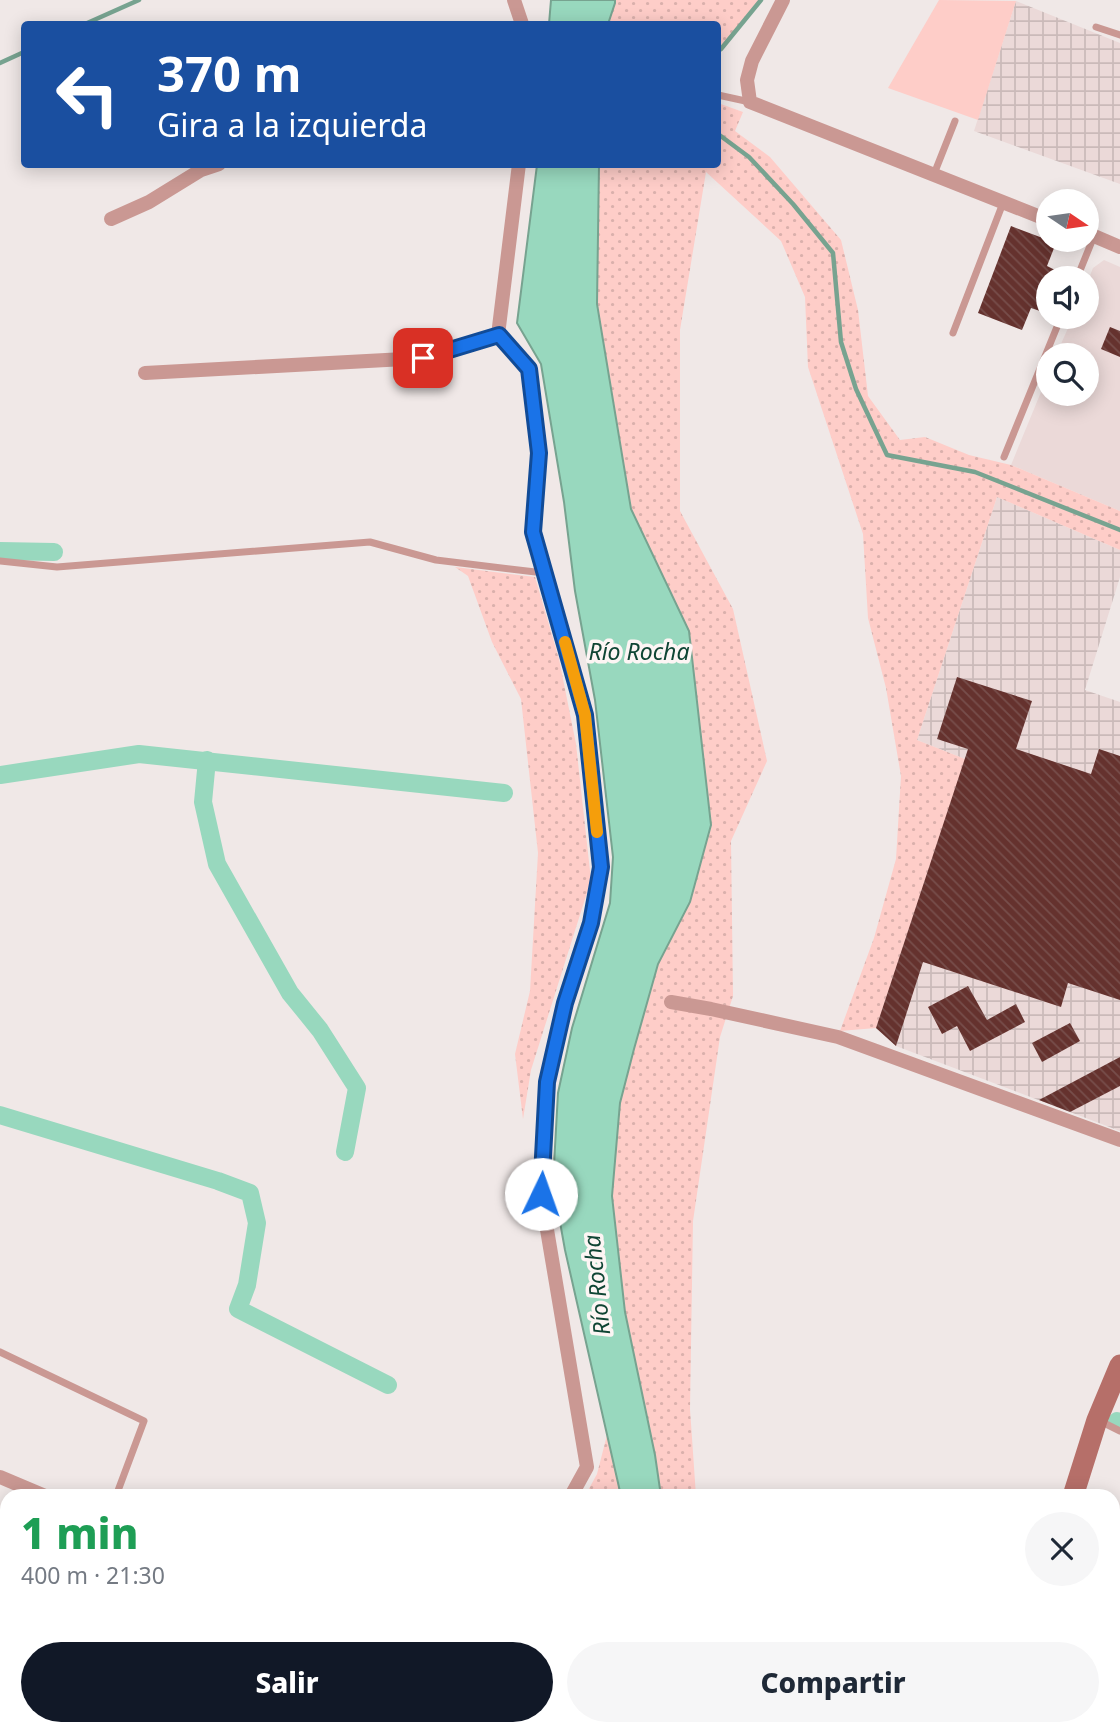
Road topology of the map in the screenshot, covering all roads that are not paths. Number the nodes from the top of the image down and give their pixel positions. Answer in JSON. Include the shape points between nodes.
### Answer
{"nodes":[{"id":1,"x":514,"y":0,"type":"edge"},
{"id":2,"x":783,"y":0,"type":"edge"},
{"id":3,"x":521,"y":21,"type":"edge"},
{"id":4,"x":1096,"y":27,"type":"dead end"},
{"id":5,"x":1120,"y":36,"type":"edge"},
{"id":6,"x":721,"y":96,"type":"edge"},
{"id":7,"x":750,"y":102,"type":"junction"},
{"id":8,"x":955,"y":121,"type":"dead end"},
{"id":9,"x":207,"y":168,"type":"edge"},
{"id":10,"x":519,"y":168,"type":"edge"},
{"id":11,"x":934,"y":174,"type":"junction"},
{"id":12,"x":1003,"y":203,"type":"junction"},
{"id":13,"x":1036,"y":215,"type":"edge"},
{"id":14,"x":111,"y":219,"type":"dead end"},
{"id":15,"x":1099,"y":238,"type":"edge"},
{"id":16,"x":1120,"y":247,"type":"edge"},
{"id":17,"x":1056,"y":329,"type":"edge"},
{"id":18,"x":953,"y":333,"type":"dead end"},
{"id":19,"x":499,"y":335,"type":"junction"},
{"id":20,"x":145,"y":373,"type":"dead end"},
{"id":21,"x":1004,"y":457,"type":"dead end"},
{"id":22,"x":0,"y":561,"type":"edge"},
{"id":23,"x":545,"y":573,"type":"junction"},
{"id":24,"x":671,"y":1002,"type":"dead end"},
{"id":25,"x":1120,"y":1140,"type":"edge"},
{"id":26,"x":0,"y":1352,"type":"edge"},
{"id":27,"x":1120,"y":1365,"type":"edge"},
{"id":28,"x":1097,"y":1420,"type":"junction"},
{"id":29,"x":1120,"y":1432,"type":"edge"},
{"id":30,"x":0,"y":1477,"type":"edge"},
{"id":31,"x":28,"y":1489,"type":"edge"},
{"id":32,"x":119,"y":1489,"type":"edge"},
{"id":33,"x":575,"y":1489,"type":"edge"},
{"id":34,"x":1075,"y":1489,"type":"edge"}],
"edges":[{"from":1,"to":3,"type":"street"},
{"from":2,"to":7,"type":"street","via":[[752,61],[747,80]]},
{"from":4,"to":5,"type":"lane"},
{"from":6,"to":7,"type":"lane"},
{"from":7,"to":11,"type":"street"},
{"from":8,"to":11,"type":"lane"},
{"from":9,"to":14,"type":"street"},
{"from":10,"to":19,"type":"street"},
{"from":11,"to":12,"type":"street"},
{"from":12,"to":13,"type":"street"},
{"from":12,"to":18,"type":"lane"},
{"from":15,"to":16,"type":"street"},
{"from":17,"to":21,"type":"lane"},
{"from":19,"to":20,"type":"street","via":[[423,358]]},
{"from":19,"to":23,"type":"street","via":[[529,369],[539,453],[533,532]]},
{"from":22,"to":23,"type":"lane","via":[[57,567],[370,542],[436,559]]},
{"from":23,"to":33,"type":"street","via":[[585,715],[601,867],[591,923],[565,1003],[547,1082],[541,1194],[587,1467]]},
{"from":24,"to":25,"type":"street","via":[[838,1037]]},
{"from":26,"to":32,"type":"lane","via":[[144,1421]]},
{"from":27,"to":28,"type":"main road"},
{"from":28,"to":29,"type":"lane"},
{"from":28,"to":34,"type":"main road"},
{"from":30,"to":31,"type":"street"}]}
